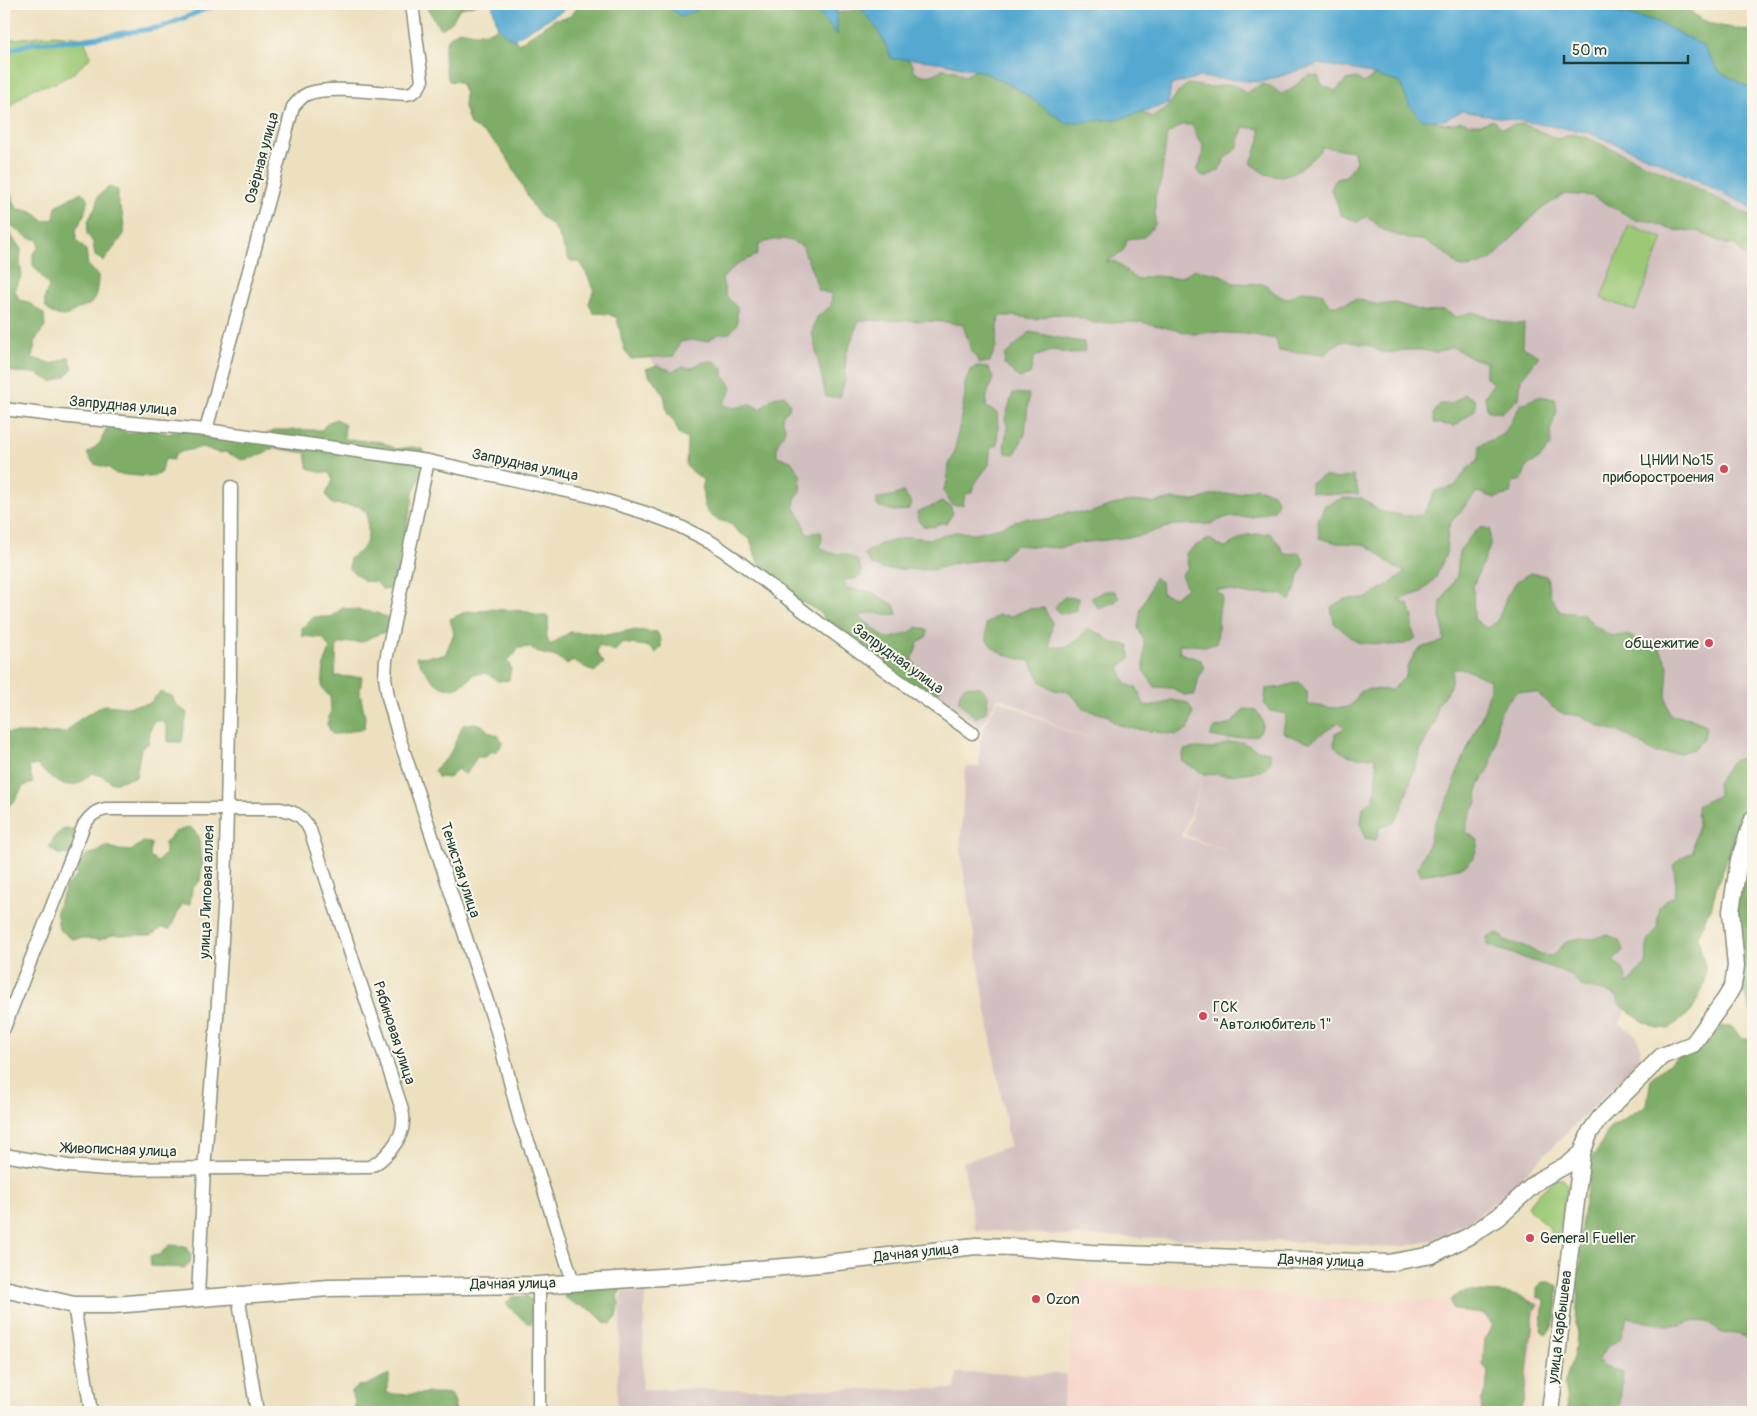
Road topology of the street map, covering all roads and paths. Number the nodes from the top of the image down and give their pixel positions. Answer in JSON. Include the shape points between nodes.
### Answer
{"nodes":[{"id":1,"x":412,"y":4,"type":"edge"},
{"id":2,"x":4,"y":409,"type":"edge"},
{"id":3,"x":206,"y":430,"type":"junction"},
{"id":4,"x":428,"y":461,"type":"junction"},
{"id":5,"x":231,"y":487,"type":"dead end"},
{"id":6,"x":972,"y":733,"type":"dead end"},
{"id":7,"x":227,"y":809,"type":"junction"},
{"id":8,"x":1753,"y":819,"type":"edge"},
{"id":9,"x":4,"y":1028,"type":"edge"},
{"id":10,"x":1582,"y":1153,"type":"junction"},
{"id":11,"x":4,"y":1155,"type":"edge"},
{"id":12,"x":204,"y":1169,"type":"junction"},
{"id":13,"x":573,"y":1282,"type":"junction"},
{"id":14,"x":539,"y":1285,"type":"junction"},
{"id":15,"x":4,"y":1289,"type":"edge"},
{"id":16,"x":238,"y":1295,"type":"junction"},
{"id":17,"x":198,"y":1297,"type":"junction"},
{"id":18,"x":74,"y":1305,"type":"junction"},
{"id":19,"x":91,"y":1412,"type":"edge"},
{"id":20,"x":257,"y":1412,"type":"edge"},
{"id":21,"x":539,"y":1412,"type":"edge"},
{"id":22,"x":1550,"y":1412,"type":"edge"}],
"edges":[{"from":1,"to":3,"type":"street","name":"Озёрная улица","via":[[422,81],[414,93],[318,92],[307,94],[293,107]]},
{"from":2,"to":3,"type":"street","name":"Запрудная улица"},
{"from":3,"to":4,"type":"street","name":"Запрудная улица"},
{"from":4,"to":6,"type":"street","name":"Запрудная улица","via":[[590,496],[675,524],[734,558]]},
{"from":4,"to":13,"type":"street","name":"Тенистая улица","via":[[386,660],[388,697]]},
{"from":5,"to":7,"type":"street","name":"улица Липовая аллея"},
{"from":7,"to":9,"type":"street","via":[[106,809],[90,816]]},
{"from":7,"to":12,"type":"street","name":"улица Липовая аллея","via":[[225,894]]},
{"from":7,"to":12,"type":"street","name":"Рябиновая улица","via":[[288,810],[304,820],[310,830],[400,1102],[404,1123],[398,1139],[381,1160],[369,1166]]},
{"from":8,"to":10,"type":"street","via":[[1738,860],[1731,911],[1736,966],[1733,986],[1693,1044],[1662,1056],[1600,1118]]},
{"from":10,"to":13,"type":"street","name":"Дачная улица","via":[[1540,1180],[1498,1217],[1471,1235],[1432,1254],[1388,1263],[976,1246],[820,1264]]},
{"from":10,"to":22,"type":"street","name":"улица Карбышева"},
{"from":11,"to":12,"type":"street","name":"Живописная улица","via":[[106,1169]]},
{"from":12,"to":17,"type":"street","name":"улица Липовая аллея"},
{"from":13,"to":14,"type":"street","name":"Дачная улица"},
{"from":14,"to":16,"type":"street","name":"Дачная улица","via":[[329,1288]]},
{"from":14,"to":21,"type":"street"},
{"from":15,"to":18,"type":"street","name":"Дачная улица"},
{"from":16,"to":17,"type":"street","name":"Дачная улица"},
{"from":16,"to":20,"type":"street"},
{"from":17,"to":18,"type":"street","name":"Дачная улица","via":[[113,1305]]},
{"from":18,"to":19,"type":"street"}]}
